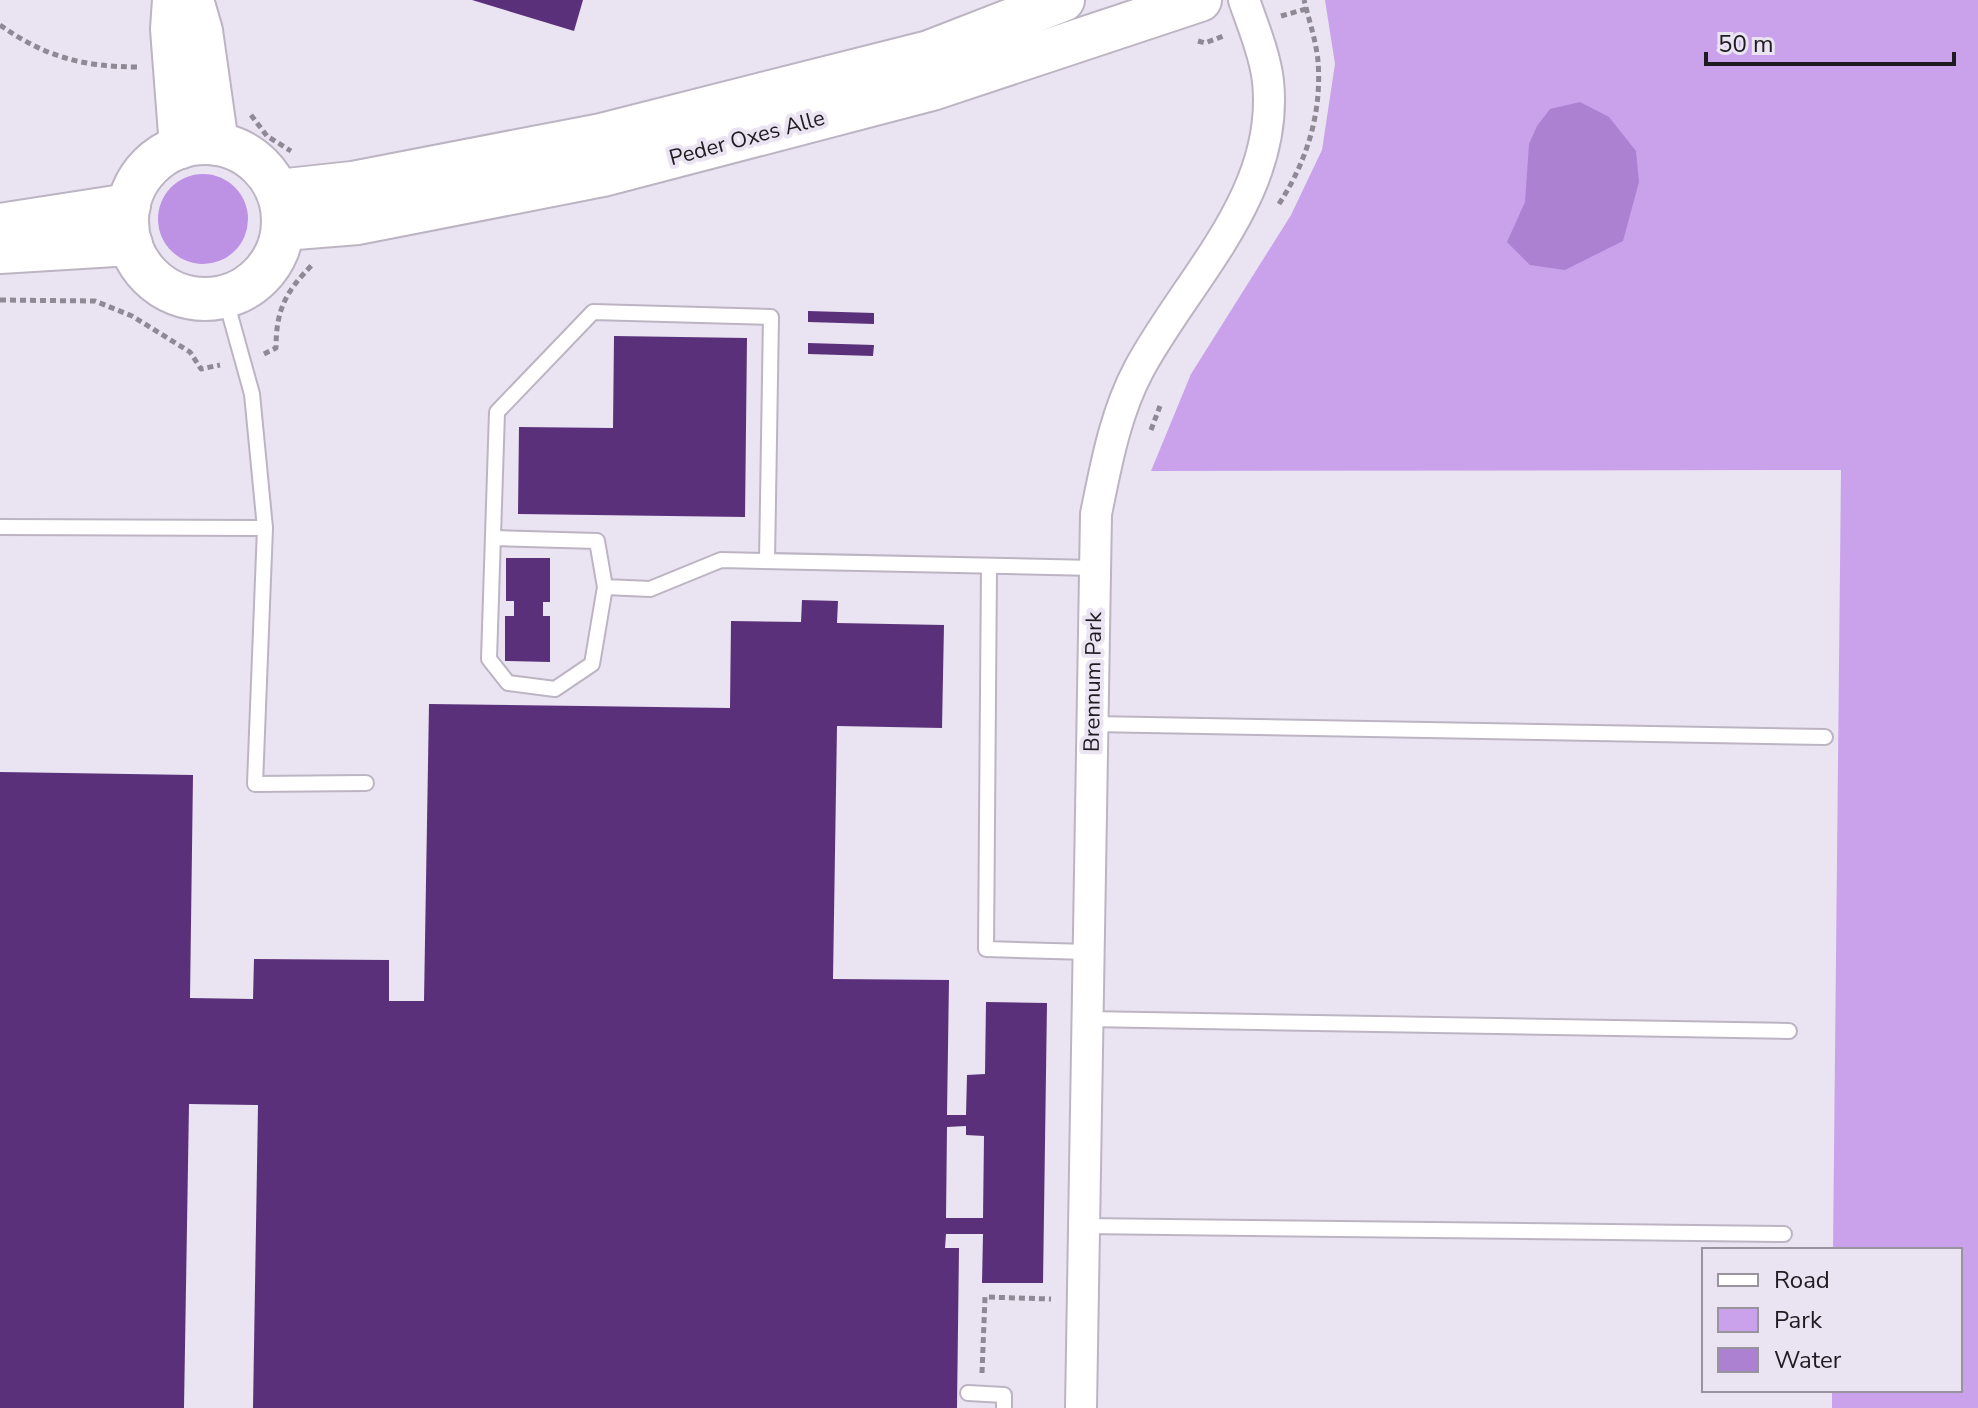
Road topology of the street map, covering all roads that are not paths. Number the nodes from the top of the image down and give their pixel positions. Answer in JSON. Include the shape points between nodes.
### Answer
{"nodes":[{"id":1,"x":174,"y":0,"type":"edge"},
{"id":2,"x":192,"y":0,"type":"edge"},
{"id":3,"x":1063,"y":0,"type":"edge"},
{"id":4,"x":1200,"y":0,"type":"edge"},
{"id":5,"x":1244,"y":0,"type":"edge"},
{"id":6,"x":199,"y":145,"type":"junction"},
{"id":7,"x":280,"y":210,"type":"junction"},
{"id":8,"x":130,"y":224,"type":"junction"},
{"id":9,"x":0,"y":225,"type":"edge"},
{"id":10,"x":0,"y":252,"type":"edge"},
{"id":11,"x":225,"y":297,"type":"junction"},
{"id":12,"x":0,"y":527,"type":"edge"},
{"id":13,"x":265,"y":528,"type":"junction"},
{"id":14,"x":494,"y":538,"type":"junction"},
{"id":15,"x":767,"y":561,"type":"junction"},
{"id":16,"x":989,"y":566,"type":"junction"},
{"id":17,"x":1095,"y":568,"type":"junction"},
{"id":18,"x":605,"y":587,"type":"junction"},
{"id":19,"x":1092,"y":724,"type":"junction"},
{"id":20,"x":1825,"y":737,"type":"dead end"},
{"id":21,"x":366,"y":783,"type":"dead end"},
{"id":22,"x":1088,"y":952,"type":"junction"},
{"id":23,"x":1087,"y":1019,"type":"junction"},
{"id":24,"x":1789,"y":1031,"type":"dead end"},
{"id":25,"x":1084,"y":1226,"type":"junction"},
{"id":26,"x":1784,"y":1234,"type":"dead end"},
{"id":27,"x":974,"y":1394,"type":"road end"},
{"id":28,"x":1004,"y":1408,"type":"edge"},
{"id":29,"x":1081,"y":1408,"type":"edge"}],
"edges":[{"from":1,"to":6,"type":"street","via":[[175,66]]},
{"from":2,"to":6,"type":"street","via":[[201,31]]},
{"from":3,"to":7,"type":"street","name":"Peder Oxes Alle","via":[[929,52],[601,135],[352,183]]},
{"from":4,"to":7,"type":"street","name":"Peder Oxes Alle","via":[[932,89],[603,175],[358,223]]},
{"from":5,"to":17,"type":"street","name":"Brennum Park","via":[[1268,80],[1268,128],[1258,170],[1237,216],[1138,370],[1110,443],[1096,514]]},
{"from":6,"to":7,"type":"street","via":[[242,152],[253,160],[263,169]]},
{"from":6,"to":8,"type":"street","via":[[157,160],[139,180]]},
{"from":7,"to":11,"type":"street","via":[[277,252],[247,288]]},
{"from":8,"to":9,"type":"street"},
{"from":8,"to":10,"type":"street"},
{"from":8,"to":11,"type":"street","via":[[141,266],[157,282],[178,294]]},
{"from":11,"to":13,"type":"lane","via":[[252,394]]},
{"from":12,"to":13,"type":"lane"},
{"from":13,"to":21,"type":"lane","via":[[255,784]]},
{"from":14,"to":15,"type":"lane","via":[[497,412],[593,312],[771,317]]},
{"from":14,"to":18,"type":"lane","via":[[597,541]]},
{"from":14,"to":18,"type":"lane","via":[[489,659],[508,683],[555,689],[592,664]]},
{"from":15,"to":16,"type":"lane"},
{"from":15,"to":18,"type":"lane","via":[[721,560],[650,589]]},
{"from":16,"to":17,"type":"lane"},
{"from":16,"to":22,"type":"lane","via":[[986,949]]},
{"from":17,"to":19,"type":"street","name":"Brennum Park"},
{"from":19,"to":20,"type":"lane"},
{"from":19,"to":22,"type":"street","name":"Brennum Park"},
{"from":22,"to":23,"type":"street","name":"Brennum Park"},
{"from":23,"to":24,"type":"lane"},
{"from":23,"to":25,"type":"street","name":"Brennum Park"},
{"from":25,"to":26,"type":"lane"},
{"from":25,"to":29,"type":"street","name":"Brennum Park"},
{"from":27,"to":28,"type":"lane","via":[[1004,1395]]}]}
